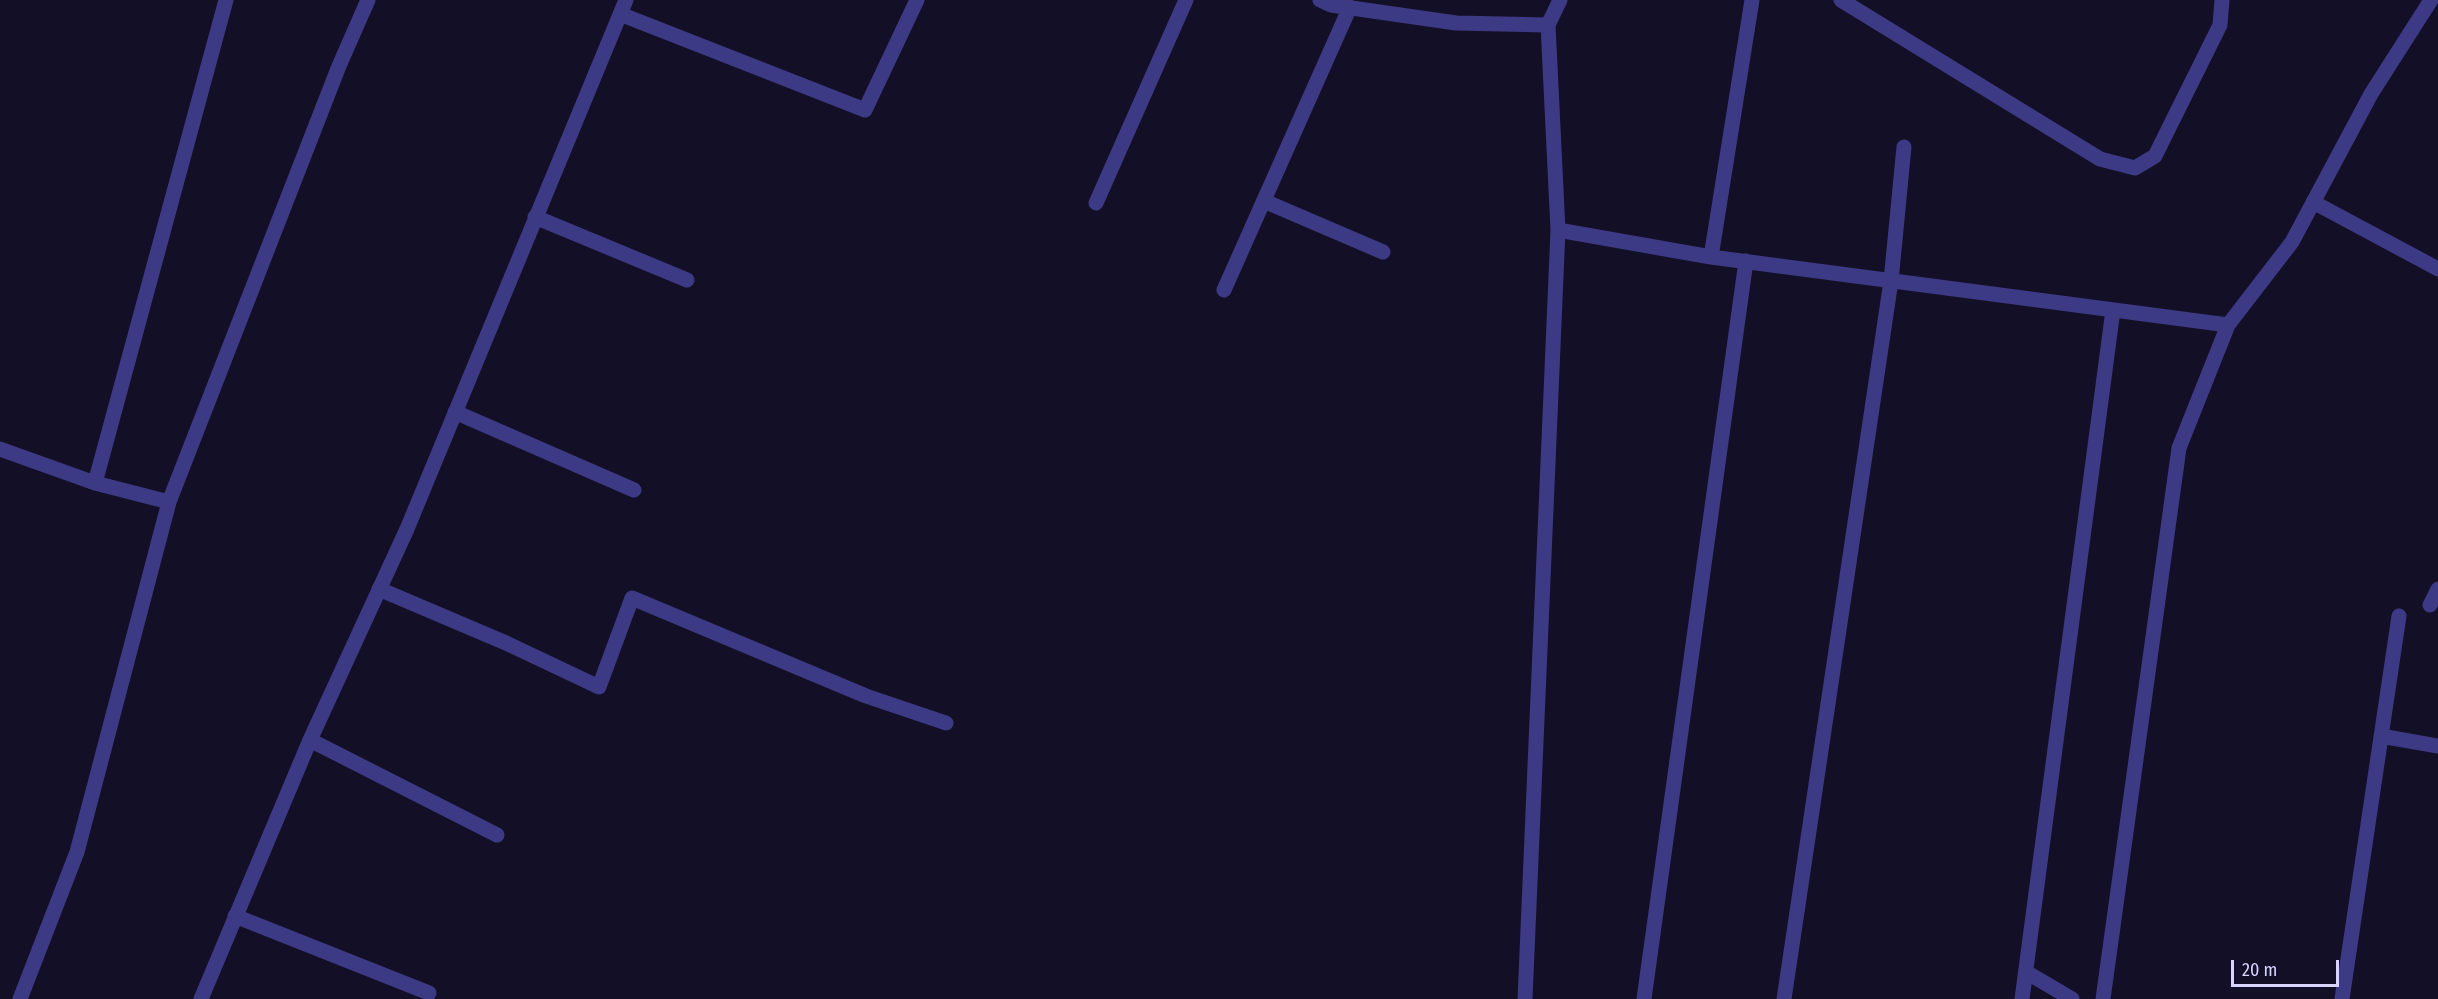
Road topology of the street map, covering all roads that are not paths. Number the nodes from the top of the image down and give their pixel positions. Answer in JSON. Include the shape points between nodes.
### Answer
{"nodes":[{"id":1,"x":226,"y":0,"type":"edge"},
{"id":2,"x":368,"y":0,"type":"edge"},
{"id":3,"x":918,"y":0,"type":"edge"},
{"id":4,"x":1186,"y":0,"type":"edge"},
{"id":5,"x":1320,"y":0,"type":"edge"},
{"id":6,"x":1560,"y":0,"type":"edge"},
{"id":7,"x":1752,"y":0,"type":"edge"},
{"id":8,"x":1841,"y":0,"type":"edge"},
{"id":9,"x":2222,"y":0,"type":"edge"},
{"id":10,"x":2431,"y":0,"type":"edge"},
{"id":11,"x":623,"y":7,"type":"edge"},
{"id":12,"x":1350,"y":8,"type":"junction"},
{"id":13,"x":1548,"y":25,"type":"junction"},
{"id":14,"x":1904,"y":147,"type":"dead end"},
{"id":15,"x":1264,"y":201,"type":"junction"},
{"id":16,"x":2313,"y":202,"type":"junction"},
{"id":17,"x":1096,"y":203,"type":"dead end"},
{"id":18,"x":536,"y":217,"type":"junction"},
{"id":19,"x":1558,"y":230,"type":"junction"},
{"id":20,"x":1383,"y":252,"type":"dead end"},
{"id":21,"x":1710,"y":257,"type":"junction"},
{"id":22,"x":1746,"y":261,"type":"junction"},
{"id":23,"x":2438,"y":269,"type":"edge"},
{"id":24,"x":687,"y":280,"type":"dead end"},
{"id":25,"x":1891,"y":281,"type":"junction"},
{"id":26,"x":1224,"y":290,"type":"dead end"},
{"id":27,"x":2113,"y":310,"type":"junction"},
{"id":28,"x":2228,"y":325,"type":"junction"},
{"id":29,"x":455,"y":412,"type":"junction"},
{"id":30,"x":0,"y":449,"type":"edge"},
{"id":31,"x":95,"y":483,"type":"junction"},
{"id":32,"x":634,"y":490,"type":"dead end"},
{"id":33,"x":169,"y":502,"type":"junction"},
{"id":34,"x":379,"y":589,"type":"junction"},
{"id":35,"x":2438,"y":589,"type":"edge"},
{"id":36,"x":2430,"y":605,"type":"dead end"},
{"id":37,"x":2399,"y":616,"type":"dead end"},
{"id":38,"x":946,"y":723,"type":"dead end"},
{"id":39,"x":2381,"y":736,"type":"junction"},
{"id":40,"x":310,"y":740,"type":"junction"},
{"id":41,"x":2438,"y":746,"type":"edge"},
{"id":42,"x":497,"y":835,"type":"dead end"},
{"id":43,"x":235,"y":916,"type":"junction"},
{"id":44,"x":2026,"y":972,"type":"junction"},
{"id":45,"x":429,"y":993,"type":"dead end"},
{"id":46,"x":20,"y":999,"type":"edge"},
{"id":47,"x":201,"y":999,"type":"edge"},
{"id":48,"x":1525,"y":999,"type":"edge"},
{"id":49,"x":1644,"y":999,"type":"edge"},
{"id":50,"x":1784,"y":999,"type":"edge"},
{"id":51,"x":2022,"y":999,"type":"edge"},
{"id":52,"x":2072,"y":999,"type":"edge"},
{"id":53,"x":2103,"y":999,"type":"edge"},
{"id":54,"x":2342,"y":999,"type":"edge"}],
"edges":[{"from":1,"to":31,"type":"street"},
{"from":2,"to":33,"type":"street"},
{"from":3,"to":11,"type":"street","via":[[865,110]]},
{"from":4,"to":17,"type":"street"},
{"from":5,"to":12,"type":"street"},
{"from":6,"to":13,"type":"street"},
{"from":7,"to":21,"type":"street"},
{"from":8,"to":9,"type":"street","via":[[2100,159],[2135,168],[2155,156],[2220,25]]},
{"from":10,"to":16,"type":"street","via":[[2370,94]]},
{"from":11,"to":18,"type":"street"},
{"from":12,"to":13,"type":"street","via":[[1456,23]]},
{"from":12,"to":15,"type":"street"},
{"from":13,"to":19,"type":"street"},
{"from":14,"to":25,"type":"street"},
{"from":15,"to":20,"type":"street"},
{"from":15,"to":26,"type":"street"},
{"from":16,"to":23,"type":"street"},
{"from":16,"to":28,"type":"street","via":[[2292,242]]},
{"from":18,"to":24,"type":"street"},
{"from":18,"to":29,"type":"street"},
{"from":19,"to":21,"type":"street"},
{"from":19,"to":48,"type":"street"},
{"from":21,"to":22,"type":"street"},
{"from":22,"to":25,"type":"street"},
{"from":22,"to":49,"type":"street"},
{"from":25,"to":27,"type":"street"},
{"from":25,"to":50,"type":"street"},
{"from":27,"to":28,"type":"street"},
{"from":27,"to":44,"type":"street"},
{"from":28,"to":53,"type":"street","via":[[2179,448]]},
{"from":29,"to":32,"type":"street"},
{"from":29,"to":34,"type":"street"},
{"from":30,"to":31,"type":"street"},
{"from":31,"to":33,"type":"street"},
{"from":33,"to":46,"type":"street","via":[[78,852]]},
{"from":34,"to":38,"type":"street","via":[[599,687],[632,598],[866,696]]},
{"from":34,"to":40,"type":"street"},
{"from":35,"to":36,"type":"street"},
{"from":37,"to":39,"type":"street"},
{"from":39,"to":41,"type":"street"},
{"from":39,"to":54,"type":"street"},
{"from":40,"to":42,"type":"street"},
{"from":40,"to":43,"type":"street"},
{"from":43,"to":45,"type":"street"},
{"from":43,"to":47,"type":"street"},
{"from":44,"to":51,"type":"street"},
{"from":44,"to":52,"type":"street"}]}
